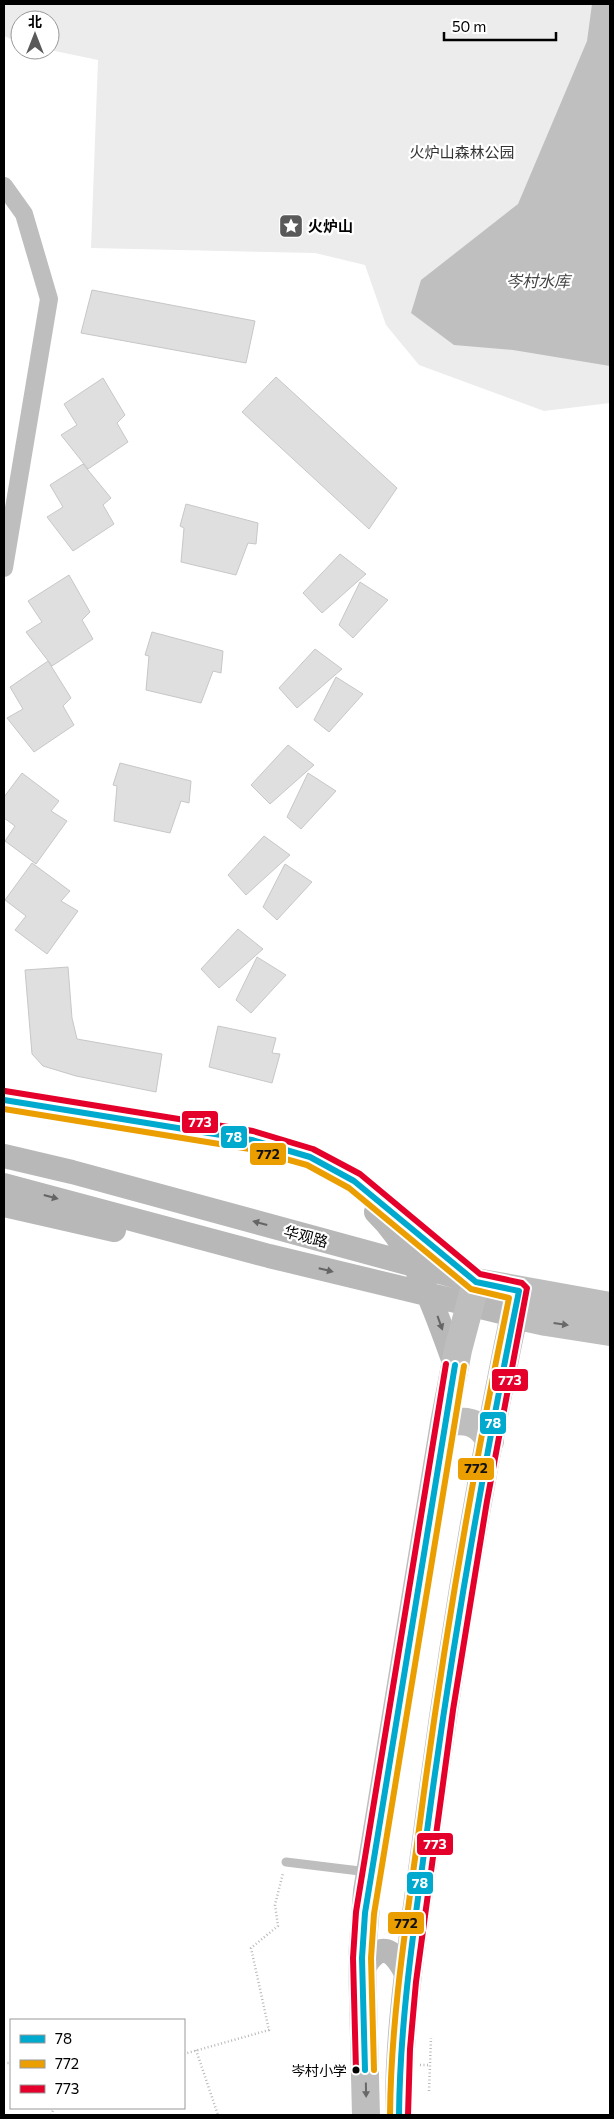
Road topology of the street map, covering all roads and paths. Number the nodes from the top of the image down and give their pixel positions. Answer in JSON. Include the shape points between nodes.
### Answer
{"nodes":[{"id":1,"x":4,"y":186,"type":"edge"},
{"id":2,"x":4,"y":568,"type":"edge"},
{"id":3,"x":4,"y":1100,"type":"edge"},
{"id":4,"x":285,"y":1148,"type":"junction"},
{"id":5,"x":4,"y":1156,"type":"edge"},
{"id":6,"x":4,"y":1184,"type":"edge"},
{"id":7,"x":4,"y":1205,"type":"edge"},
{"id":8,"x":289,"y":1261,"type":"junction"},
{"id":9,"x":413,"y":1265,"type":"junction"},
{"id":10,"x":473,"y":1293,"type":"junction"},
{"id":11,"x":430,"y":1294,"type":"junction"},
{"id":12,"x":516,"y":1303,"type":"junction"},
{"id":13,"x":610,"y":1306,"type":"edge"},
{"id":14,"x":610,"y":1332,"type":"edge"},
{"id":15,"x":455,"y":1365,"type":"junction"},
{"id":16,"x":444,"y":1423,"type":"junction"},
{"id":17,"x":490,"y":1441,"type":"junction"},
{"id":18,"x":286,"y":1862,"type":"joint"},
{"id":19,"x":370,"y":1872,"type":"junction"},
{"id":20,"x":362,"y":1971,"type":"junction"},
{"id":21,"x":408,"y":1977,"type":"junction"},
{"id":22,"x":431,"y":2038,"type":"dead end"},
{"id":23,"x":196,"y":2050,"type":"junction"},
{"id":24,"x":185,"y":2054,"type":"edge"},
{"id":25,"x":429,"y":2091,"type":"dead end"},
{"id":26,"x":218,"y":2115,"type":"edge"},
{"id":27,"x":366,"y":2115,"type":"edge"},
{"id":28,"x":399,"y":2115,"type":"edge"}],
"edges":[{"from":1,"to":2,"type":"street","via":[[24,214],[49,299]]},
{"from":3,"to":4,"type":"street"},
{"from":4,"to":9,"type":"street","via":[[344,1183],[363,1200],[389,1224]]},
{"from":4,"to":10,"type":"street","via":[[310,1157],[354,1181]]},
{"from":9,"to":5,"type":"street","name":"华观路","one_way":true},
{"from":6,"to":8,"type":"street","name":"华观路","one_way":true},
{"from":7,"to":8,"type":"street","via":[[236,1255]]},
{"from":8,"to":11,"type":"street","name":"华观路","one_way":true},
{"from":9,"to":10,"type":"street","name":"华观路"},
{"from":9,"to":11,"type":"street"},
{"from":10,"to":11,"type":"street","name":"华观路"},
{"from":10,"to":12,"type":"main road","name":"华观路"},
{"from":10,"to":15,"type":"main road"},
{"from":11,"to":15,"type":"street","one_way":true},
{"from":12,"to":13,"type":"main road","name":"华观路"},
{"from":12,"to":14,"type":"main road","name":"华观路","one_way":true,"via":[[546,1322]]},
{"from":12,"to":17,"type":"main road"},
{"from":15,"to":16,"type":"main road"},
{"from":16,"to":17,"type":"main road","via":[[459,1420],[478,1425]]},
{"from":16,"to":19,"type":"main road"},
{"from":17,"to":21,"type":"main road","via":[[432,1793]]},
{"from":18,"to":19,"type":"lane"},
{"from":18,"to":23,"type":"path","via":[[275,1905],[278,1926],[251,1948],[269,2030]]},
{"from":19,"to":20,"type":"main road"},
{"from":20,"to":21,"type":"street","via":[[370,1956],[388,1951],[396,1956]]},
{"from":20,"to":27,"type":"main road","one_way":true},
{"from":21,"to":28,"type":"main road","via":[[400,2058]]},
{"from":22,"to":25,"type":"path"},
{"from":23,"to":24,"type":"path"},
{"from":23,"to":26,"type":"path"}]}
